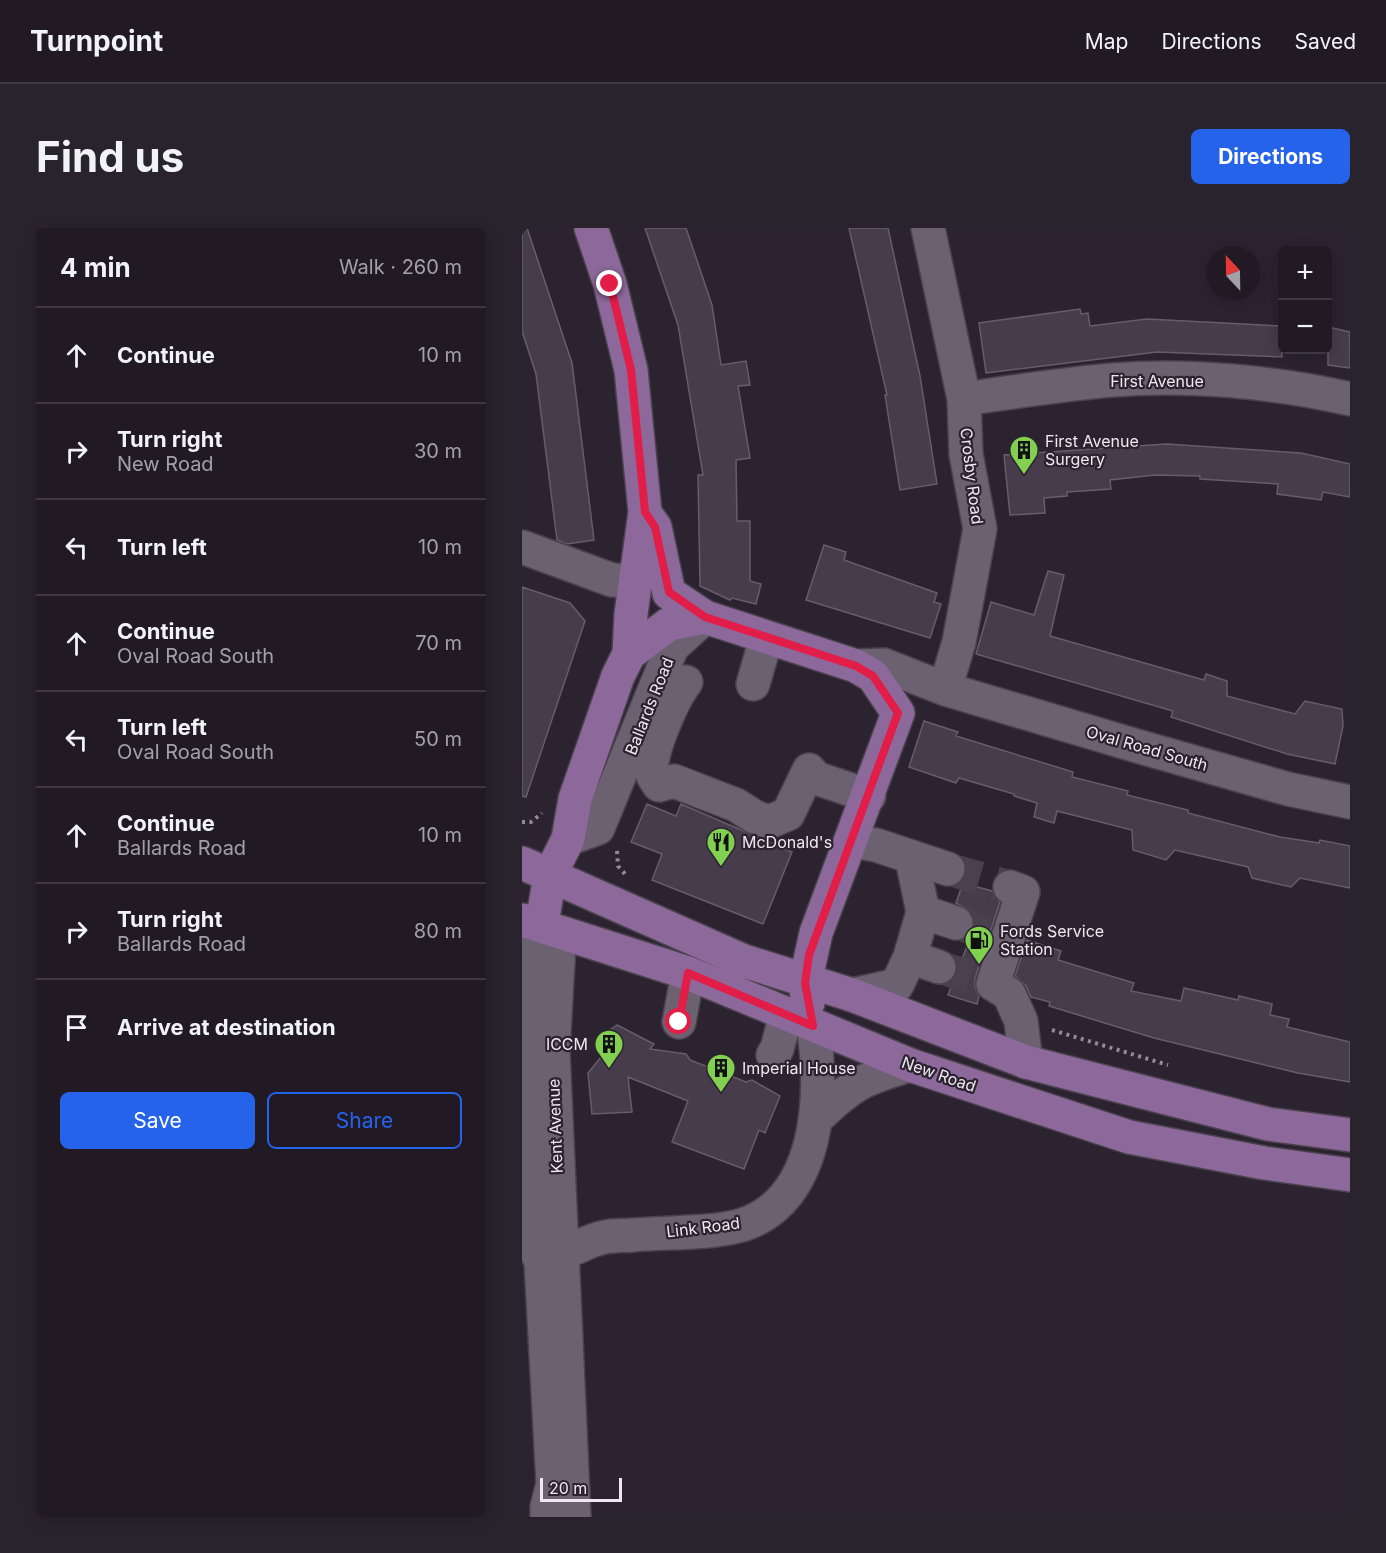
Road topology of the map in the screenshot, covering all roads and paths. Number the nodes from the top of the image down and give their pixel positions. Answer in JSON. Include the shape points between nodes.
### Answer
{"nodes":[{"id":1,"x":591,"y":228,"type":"edge"},
{"id":2,"x":928,"y":228,"type":"edge"},
{"id":3,"x":963,"y":399,"type":"junction"},
{"id":4,"x":1350,"y":399,"type":"edge"},
{"id":5,"x":645,"y":512,"type":"junction"},
{"id":6,"x":522,"y":547,"type":"edge"},
{"id":7,"x":635,"y":581,"type":"junction"},
{"id":8,"x":705,"y":617,"type":"junction"},
{"id":9,"x":766,"y":639,"type":"junction"},
{"id":10,"x":629,"y":654,"type":"junction"},
{"id":11,"x":856,"y":666,"type":"junction"},
{"id":12,"x":753,"y":684,"type":"dead end"},
{"id":13,"x":683,"y":685,"type":"dead end"},
{"id":14,"x":945,"y":688,"type":"junction"},
{"id":15,"x":898,"y":713,"type":"junction"},
{"id":16,"x":868,"y":796,"type":"junction"},
{"id":17,"x":1350,"y":802,"type":"edge"},
{"id":18,"x":522,"y":822,"type":"edge"},
{"id":19,"x":531,"y":822,"type":"dead end"},
{"id":20,"x":568,"y":839,"type":"junction"},
{"id":21,"x":851,"y":841,"type":"junction"},
{"id":22,"x":912,"y":859,"type":"junction"},
{"id":23,"x":536,"y":869,"type":"edge"},
{"id":24,"x":948,"y":869,"type":"tunnel mouth"},
{"id":25,"x":1010,"y":887,"type":"dead end"},
{"id":26,"x":924,"y":912,"type":"junction"},
{"id":27,"x":532,"y":922,"type":"edge"},
{"id":28,"x":956,"y":923,"type":"tunnel mouth"},
{"id":29,"x":688,"y":973,"type":"junction"},
{"id":30,"x":805,"y":983,"type":"junction"},
{"id":31,"x":852,"y":995,"type":"junction"},
{"id":32,"x":800,"y":1020,"type":"junction"},
{"id":33,"x":679,"y":1022,"type":"dead end"},
{"id":34,"x":1047,"y":1028,"type":"dead end"},
{"id":35,"x":773,"y":1055,"type":"dead end"},
{"id":36,"x":1026,"y":1062,"type":"junction"},
{"id":37,"x":910,"y":1065,"type":"junction"},
{"id":38,"x":1169,"y":1065,"type":"dead end"},
{"id":39,"x":817,"y":1118,"type":"junction"},
{"id":40,"x":1350,"y":1135,"type":"edge"},
{"id":41,"x":1350,"y":1175,"type":"edge"},
{"id":42,"x":542,"y":1246,"type":"junction"},
{"id":43,"x":556,"y":1514,"type":"edge"}],
"edges":[{"from":1,"to":5,"type":"main road","via":[[610,284],[631,370]]},
{"from":2,"to":3,"type":"street","name":"Crosby Road"},
{"from":3,"to":4,"type":"street","name":"First Avenue","via":[[1115,380],[1245,383],[1318,391]]},
{"from":3,"to":14,"type":"street","name":"Crosby Road","via":[[966,454],[980,529],[959,642]]},
{"from":5,"to":7,"type":"main road"},
{"from":5,"to":8,"type":"main road","via":[[655,527],[669,592]]},
{"from":6,"to":7,"type":"street","via":[[612,580]]},
{"from":7,"to":10,"type":"main road"},
{"from":8,"to":9,"type":"main road","name":"Oval Road South"},
{"from":8,"to":10,"type":"main road","via":[[669,624]]},
{"from":8,"to":20,"type":"street","name":"Ballards Road","via":[[672,647],[598,828]]},
{"from":9,"to":11,"type":"main road","name":"Oval Road South"},
{"from":9,"to":12,"type":"street"},
{"from":10,"to":20,"type":"main road","via":[[575,799]]},
{"from":11,"to":14,"type":"street","name":"Oval Road South","via":[[884,666]]},
{"from":11,"to":15,"type":"main road","name":"Oval Road South","via":[[873,676]]},
{"from":13,"to":16,"type":"street","via":[[691,699],[674,757],[652,774],[659,785],[674,781],[769,822],[788,814],[809,770],[816,778]]},
{"from":14,"to":15,"type":"street","name":"Oval Road South","via":[[912,694]]},
{"from":14,"to":17,"type":"street","name":"Oval Road South","via":[[1277,786]]},
{"from":15,"to":16,"type":"main road","name":"Oval Road South"},
{"from":16,"to":21,"type":"main road","name":"Oval Road South"},
{"from":18,"to":19,"type":"path"},
{"from":20,"to":23,"type":"main road"},
{"from":21,"to":22,"type":"street","via":[[876,845]]},
{"from":21,"to":30,"type":"main road","name":"Oval Road South","via":[[816,933]]},
{"from":22,"to":24,"type":"street"},
{"from":22,"to":26,"type":"street"},
{"from":23,"to":27,"type":"main road"},
{"from":23,"to":30,"type":"main road","via":[[744,961]]},
{"from":25,"to":36,"type":"street","via":[[1023,891],[984,981],[1009,994],[1021,1021]]},
{"from":26,"to":28,"type":"street"},
{"from":26,"to":31,"type":"street","via":[[925,962],[897,985]]},
{"from":27,"to":29,"type":"main road","name":"New Road"},
{"from":27,"to":42,"type":"street","name":"Kent Avenue","via":[[528,1050]]},
{"from":29,"to":32,"type":"main road","name":"New Road"},
{"from":29,"to":33,"type":"street"},
{"from":30,"to":31,"type":"main road"},
{"from":30,"to":32,"type":"main road"},
{"from":31,"to":36,"type":"main road"},
{"from":32,"to":35,"type":"street"},
{"from":32,"to":37,"type":"main road","name":"New Road"},
{"from":32,"to":39,"type":"street","name":"Link Road","via":[[817,1051]]},
{"from":34,"to":38,"type":"path"},
{"from":36,"to":40,"type":"main road","via":[[1268,1124]]},
{"from":37,"to":39,"type":"street","via":[[847,1090]]},
{"from":37,"to":41,"type":"main road","name":"New Road","via":[[1129,1137]]},
{"from":39,"to":42,"type":"street","name":"Link Road","via":[[812,1142],[796,1179],[775,1206],[753,1219],[722,1228],[604,1237],[576,1250]]},
{"from":42,"to":43,"type":"street","name":"Kent Avenue","via":[[524,1265],[538,1487]]}]}
